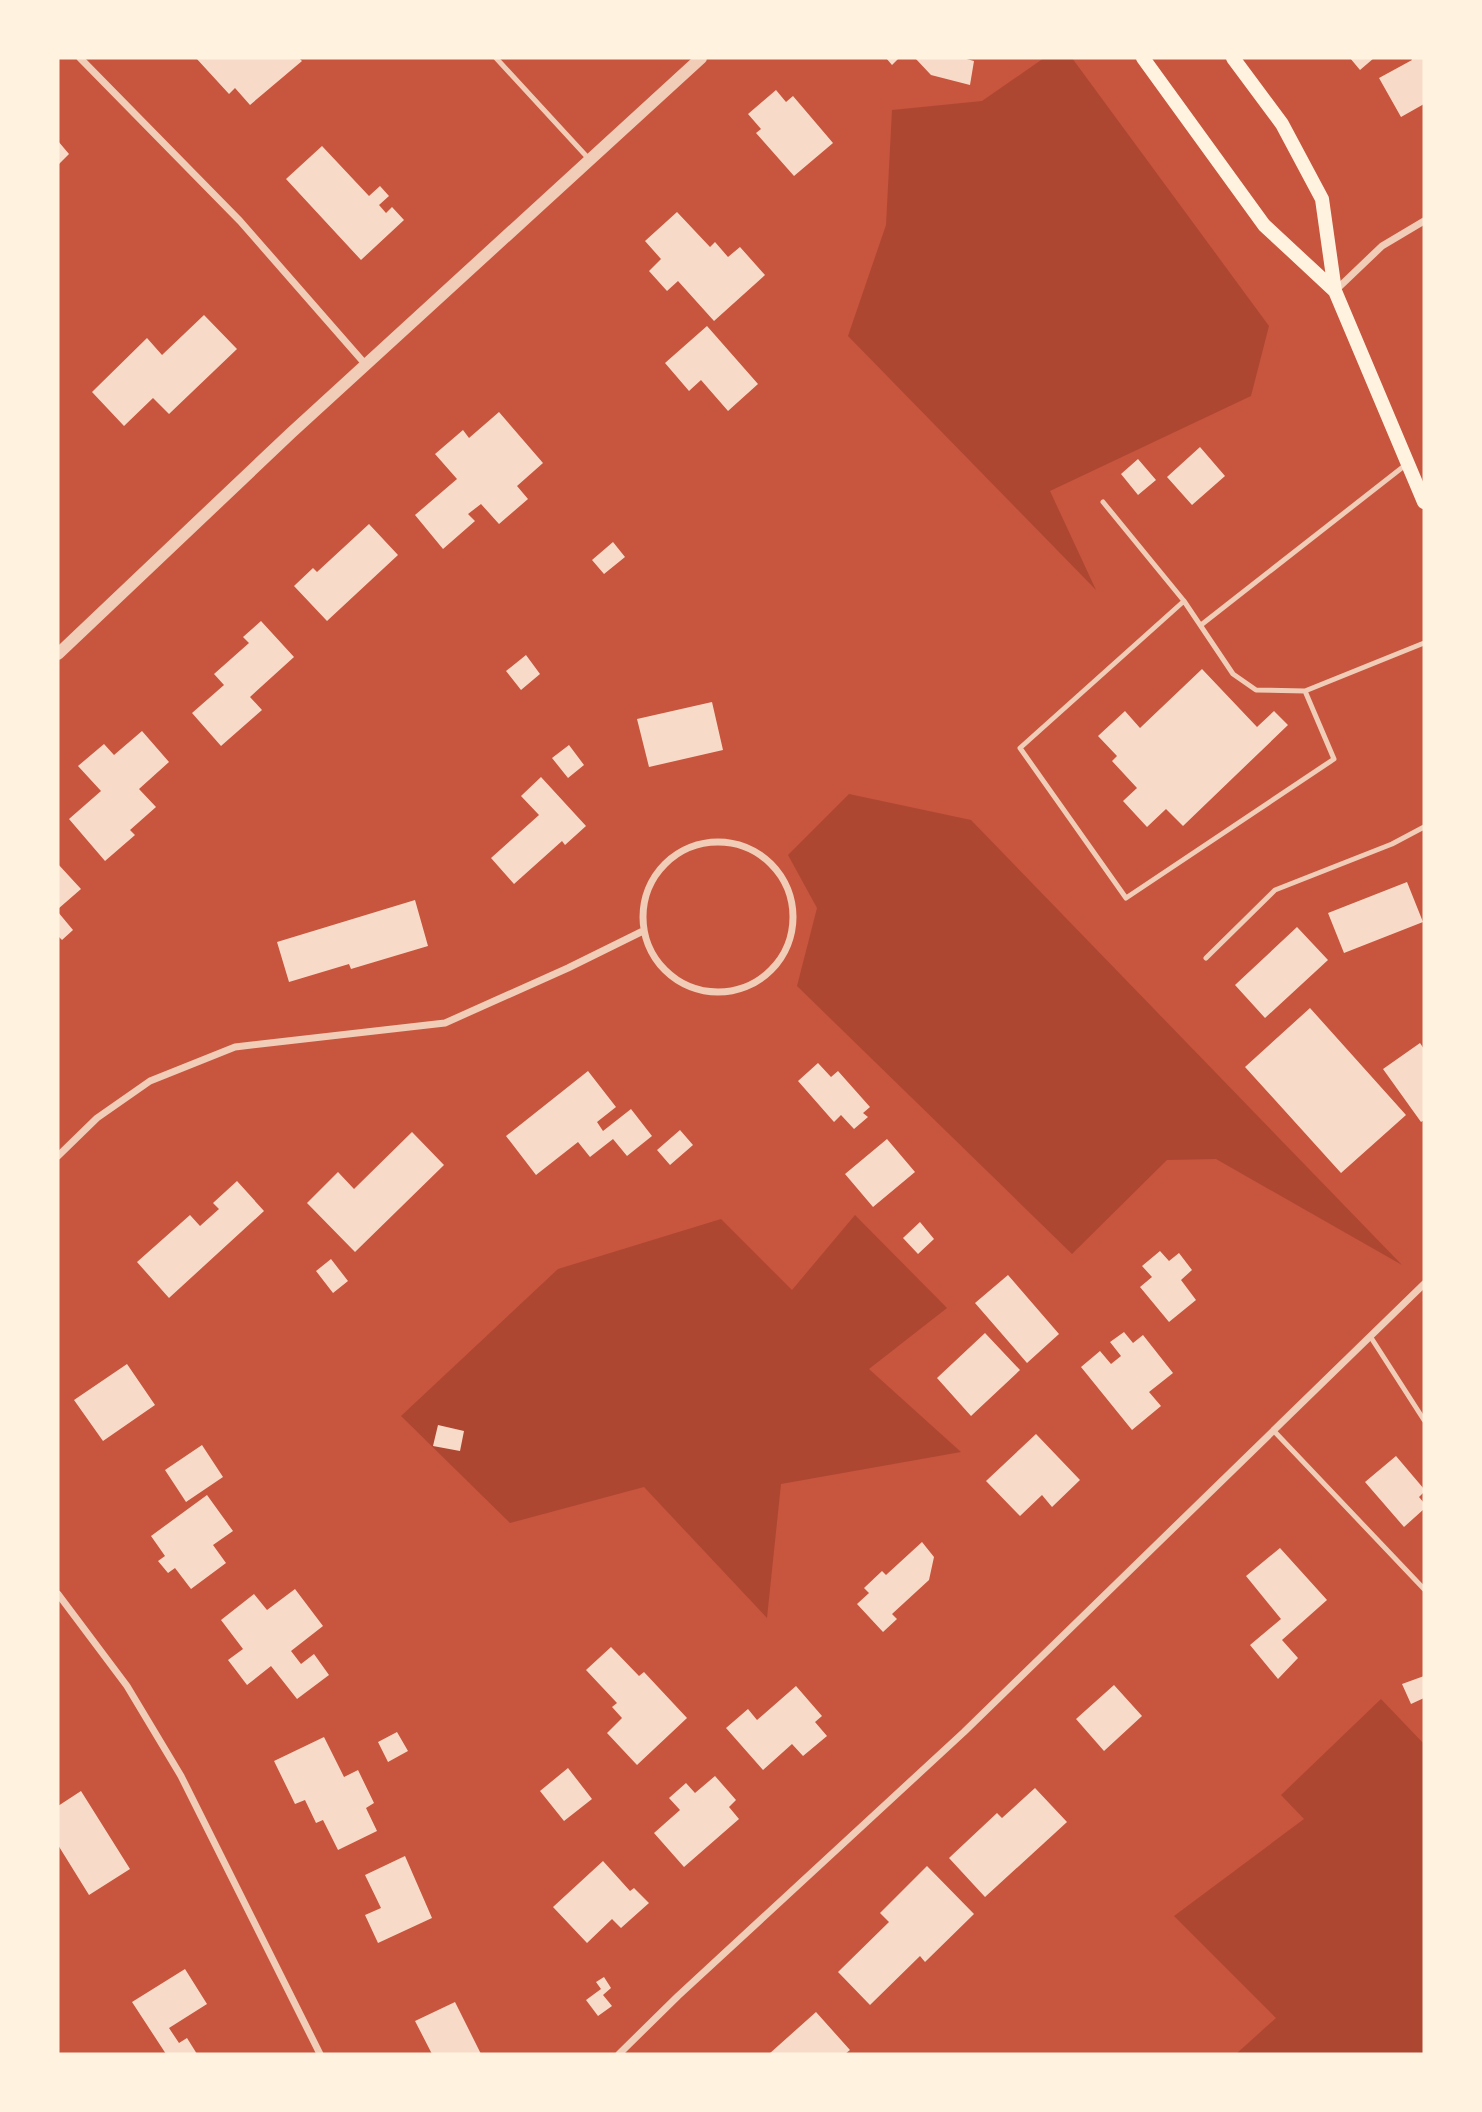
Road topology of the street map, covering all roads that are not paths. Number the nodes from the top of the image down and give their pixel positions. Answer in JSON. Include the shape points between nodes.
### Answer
{"nodes":[{"id":1,"x":80,"y":58,"type":"edge"},
{"id":2,"x":496,"y":58,"type":"edge"},
{"id":3,"x":701,"y":58,"type":"edge"},
{"id":4,"x":1143,"y":58,"type":"edge"},
{"id":5,"x":1233,"y":58,"type":"edge"},
{"id":6,"x":589,"y":159,"type":"junction"},
{"id":7,"x":1424,"y":222,"type":"edge"},
{"id":8,"x":1335,"y":290,"type":"junction"},
{"id":9,"x":366,"y":365,"type":"junction"},
{"id":10,"x":1408,"y":463,"type":"junction"},
{"id":11,"x":1103,"y":502,"type":"dead end"},
{"id":12,"x":1424,"y":502,"type":"edge"},
{"id":13,"x":1184,"y":601,"type":"junction"},
{"id":14,"x":1200,"y":625,"type":"junction"},
{"id":15,"x":1424,"y":643,"type":"edge"},
{"id":16,"x":58,"y":654,"type":"edge"},
{"id":17,"x":1306,"y":691,"type":"junction"},
{"id":18,"x":1424,"y":827,"type":"edge"},
{"id":19,"x":643,"y":931,"type":"junction"},
{"id":20,"x":1206,"y":958,"type":"dead end"},
{"id":21,"x":58,"y":1156,"type":"edge"},
{"id":22,"x":1424,"y":1284,"type":"edge"},
{"id":23,"x":1370,"y":1336,"type":"junction"},
{"id":24,"x":1424,"y":1420,"type":"edge"},
{"id":25,"x":1273,"y":1430,"type":"junction"},
{"id":26,"x":1424,"y":1589,"type":"edge"},
{"id":27,"x":58,"y":1594,"type":"edge"},
{"id":28,"x":320,"y":2054,"type":"edge"},
{"id":29,"x":619,"y":2054,"type":"edge"}],
"edges":[{"from":1,"to":9,"type":"street","via":[[240,221]]},
{"from":2,"to":6,"type":"lane"},
{"from":3,"to":6,"type":"street"},
{"from":4,"to":8,"type":"main road","via":[[1264,225]]},
{"from":5,"to":8,"type":"main road","via":[[1282,124],[1322,199]]},
{"from":6,"to":9,"type":"street"},
{"from":7,"to":8,"type":"street","via":[[1382,246]]},
{"from":8,"to":10,"type":"main road"},
{"from":9,"to":16,"type":"street"},
{"from":10,"to":12,"type":"main road"},
{"from":10,"to":14,"type":"lane"},
{"from":11,"to":13,"type":"lane"},
{"from":13,"to":14,"type":"lane"},
{"from":13,"to":17,"type":"lane","via":[[1020,748],[1126,898],[1334,759]]},
{"from":14,"to":17,"type":"lane","via":[[1233,674],[1256,691]]},
{"from":15,"to":17,"type":"lane"},
{"from":18,"to":20,"type":"lane","via":[[1275,890]]},
{"from":19,"to":19,"type":"street","via":[[643,905],[652,880],[668,859],[691,846],[717,841],[742,845],[765,858],[783,878],[792,900],[788,948],[774,968],[733,992],[709,993],[666,973],[651,953]]},
{"from":19,"to":21,"type":"street","via":[[445,1023],[235,1048],[150,1081],[97,1118]]},
{"from":22,"to":23,"type":"street"},
{"from":23,"to":24,"type":"lane"},
{"from":23,"to":25,"type":"street"},
{"from":25,"to":26,"type":"lane"},
{"from":25,"to":29,"type":"street","via":[[964,1732]]},
{"from":27,"to":28,"type":"street","via":[[127,1685],[181,1776]]}]}
